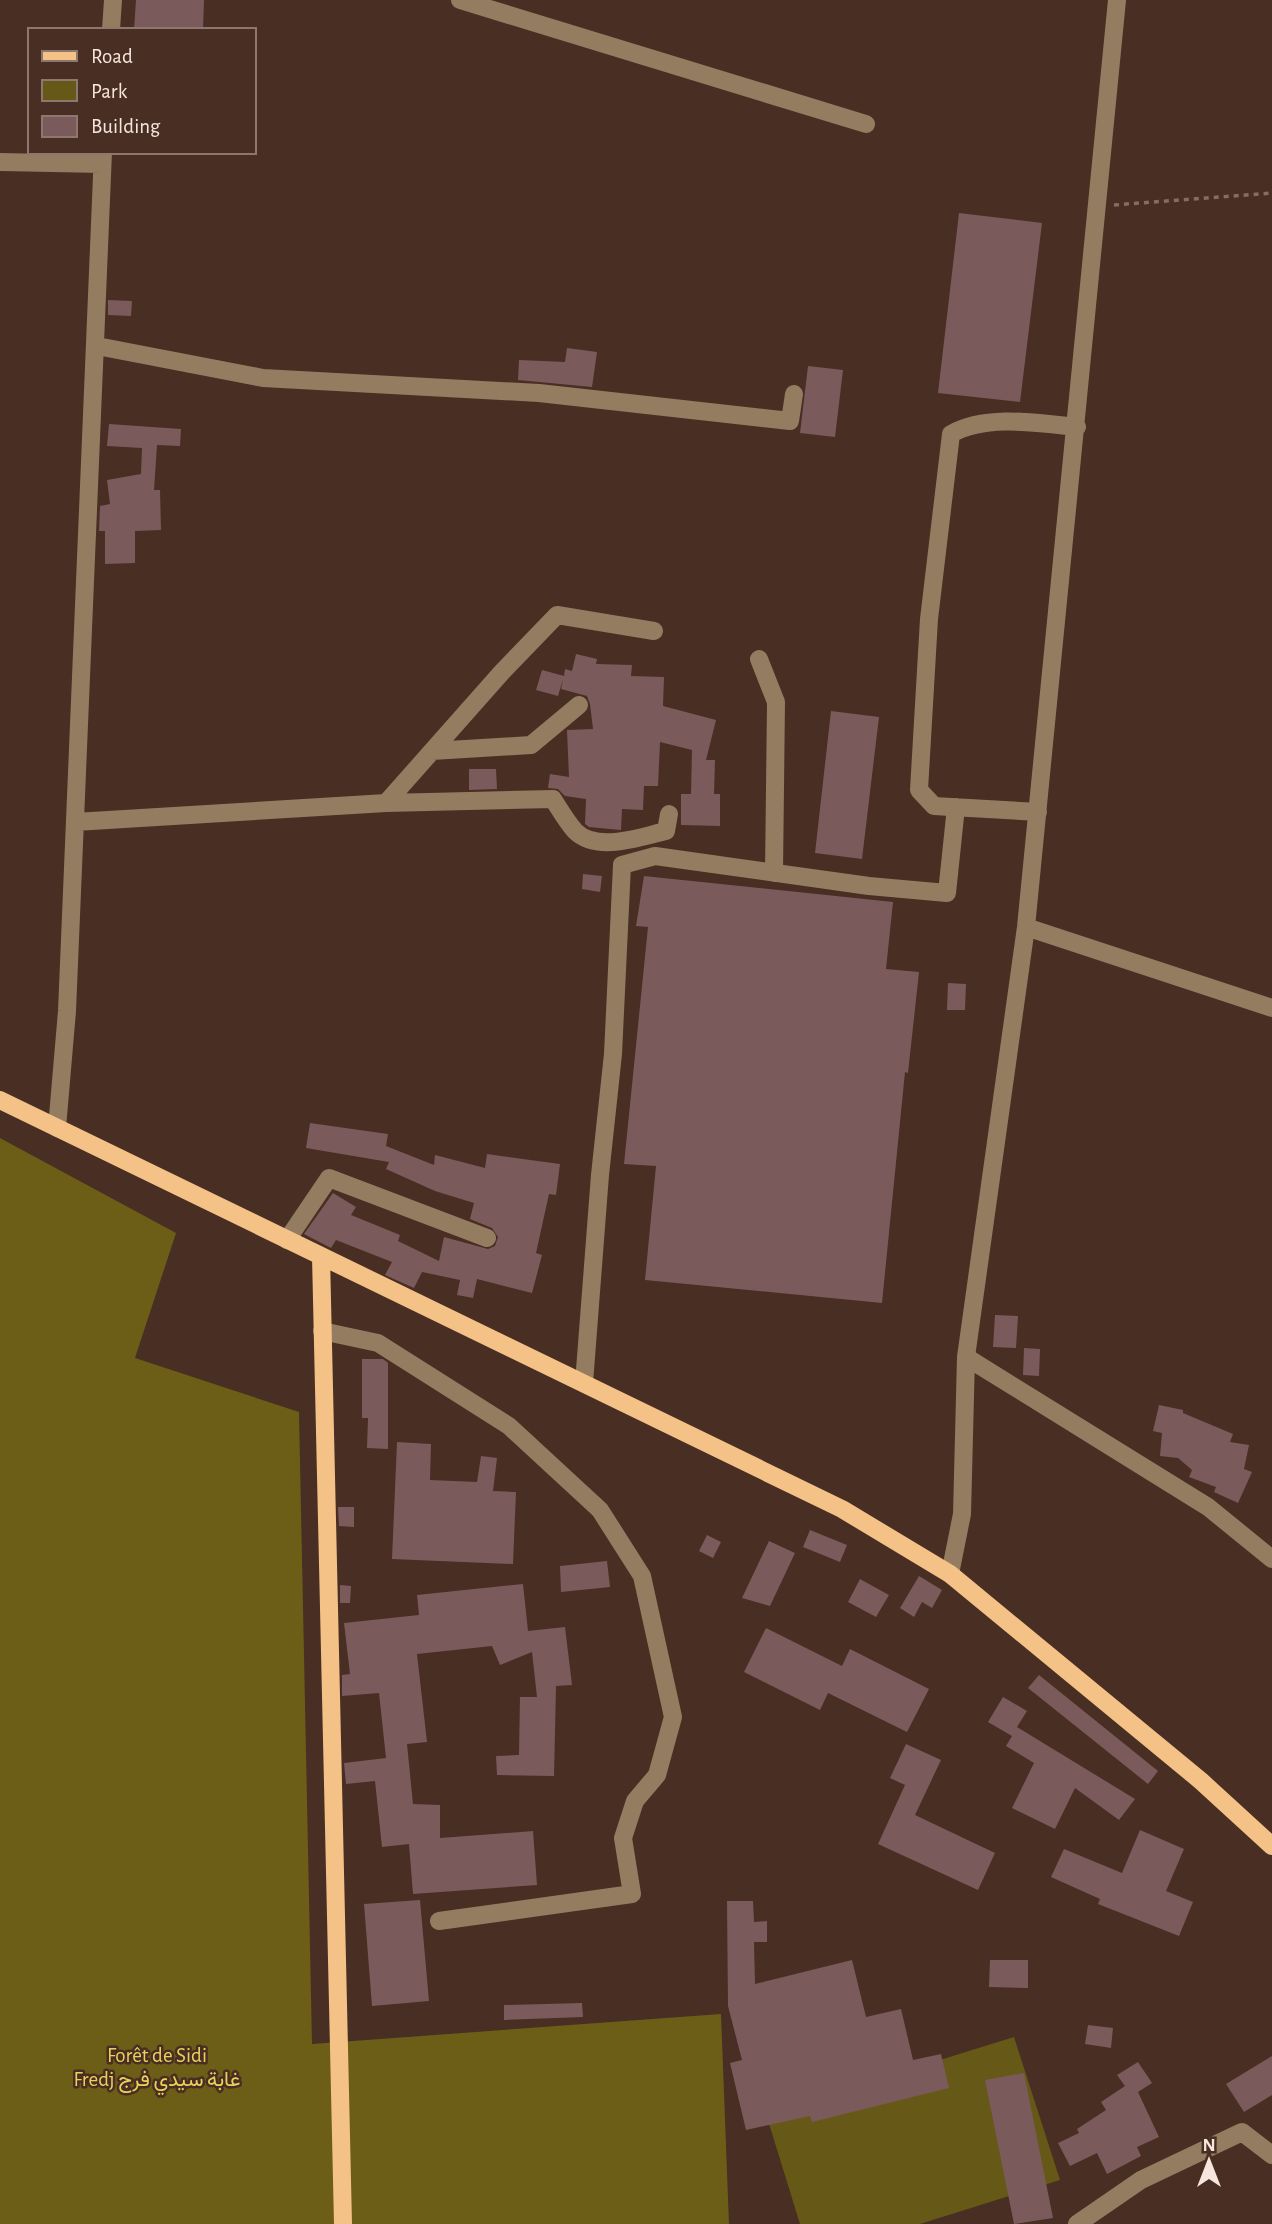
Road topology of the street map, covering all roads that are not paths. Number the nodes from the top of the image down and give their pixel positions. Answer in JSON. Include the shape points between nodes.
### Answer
{"nodes":[{"id":1,"x":113,"y":0,"type":"edge"},
{"id":2,"x":460,"y":0,"type":"edge"},
{"id":3,"x":1117,"y":0,"type":"edge"},
{"id":4,"x":111,"y":28,"type":"edge"},
{"id":5,"x":866,"y":124,"type":"dead end"},
{"id":6,"x":103,"y":158,"type":"edge"},
{"id":7,"x":0,"y":162,"type":"edge"},
{"id":8,"x":97,"y":346,"type":"junction"},
{"id":9,"x":794,"y":394,"type":"dead end"},
{"id":10,"x":1077,"y":427,"type":"junction"},
{"id":11,"x":654,"y":631,"type":"dead end"},
{"id":12,"x":759,"y":659,"type":"dead end"},
{"id":13,"x":579,"y":705,"type":"dead end"},
{"id":14,"x":432,"y":751,"type":"junction"},
{"id":15,"x":386,"y":803,"type":"junction"},
{"id":16,"x":956,"y":807,"type":"junction"},
{"id":17,"x":1038,"y":812,"type":"junction"},
{"id":18,"x":669,"y":814,"type":"dead end"},
{"id":19,"x":75,"y":822,"type":"junction"},
{"id":20,"x":774,"y":873,"type":"junction"},
{"id":21,"x":1026,"y":928,"type":"junction"},
{"id":22,"x":1272,"y":1008,"type":"edge"},
{"id":23,"x":0,"y":1100,"type":"edge"},
{"id":24,"x":57,"y":1128,"type":"junction"},
{"id":25,"x":487,"y":1238,"type":"dead end"},
{"id":26,"x":287,"y":1240,"type":"junction"},
{"id":27,"x":321,"y":1256,"type":"junction"},
{"id":28,"x":322,"y":1331,"type":"junction"},
{"id":29,"x":966,"y":1357,"type":"junction"},
{"id":30,"x":584,"y":1384,"type":"junction"},
{"id":31,"x":1272,"y":1559,"type":"edge"},
{"id":32,"x":950,"y":1574,"type":"junction"},
{"id":33,"x":1272,"y":1846,"type":"edge"},
{"id":34,"x":439,"y":1921,"type":"dead end"},
{"id":35,"x":1272,"y":2155,"type":"edge"},
{"id":36,"x":344,"y":2224,"type":"edge"},
{"id":37,"x":1077,"y":2224,"type":"edge"}],
"edges":[{"from":1,"to":4,"type":"street"},
{"from":2,"to":5,"type":"street"},
{"from":3,"to":10,"type":"street"},
{"from":6,"to":7,"type":"street"},
{"from":6,"to":8,"type":"street"},
{"from":8,"to":9,"type":"street","via":[[262,378],[539,393],[790,421]]},
{"from":8,"to":19,"type":"street"},
{"from":10,"to":16,"type":"street","via":[[968,424],[951,434],[929,619],[919,789],[934,806]]},
{"from":10,"to":17,"type":"street"},
{"from":11,"to":14,"type":"street","via":[[557,615]]},
{"from":12,"to":20,"type":"street","via":[[776,702]]},
{"from":13,"to":14,"type":"street","via":[[531,745]]},
{"from":14,"to":15,"type":"street"},
{"from":15,"to":18,"type":"street","via":[[553,799],[576,832],[592,841],[619,842],[666,831]]},
{"from":15,"to":19,"type":"street"},
{"from":16,"to":17,"type":"street"},
{"from":16,"to":20,"type":"street","via":[[947,893]]},
{"from":17,"to":21,"type":"street"},
{"from":19,"to":24,"type":"street"},
{"from":20,"to":30,"type":"street","via":[[655,856],[622,865],[613,1054]]},
{"from":21,"to":22,"type":"street"},
{"from":21,"to":29,"type":"street"},
{"from":23,"to":24,"type":"main road"},
{"from":24,"to":26,"type":"main road"},
{"from":25,"to":26,"type":"street","via":[[329,1178]]},
{"from":26,"to":27,"type":"main road"},
{"from":27,"to":28,"type":"main road"},
{"from":27,"to":30,"type":"main road"},
{"from":28,"to":34,"type":"street","via":[[378,1343],[509,1426],[600,1510],[642,1576],[673,1717],[657,1775],[635,1801],[623,1838],[632,1894]]},
{"from":28,"to":36,"type":"main road"},
{"from":29,"to":31,"type":"street","via":[[1208,1507]]},
{"from":29,"to":32,"type":"street","via":[[962,1514]]},
{"from":30,"to":32,"type":"main road","via":[[842,1509]]},
{"from":32,"to":33,"type":"main road","via":[[1202,1781]]},
{"from":35,"to":37,"type":"street","via":[[1242,2132],[1141,2180]]}]}
